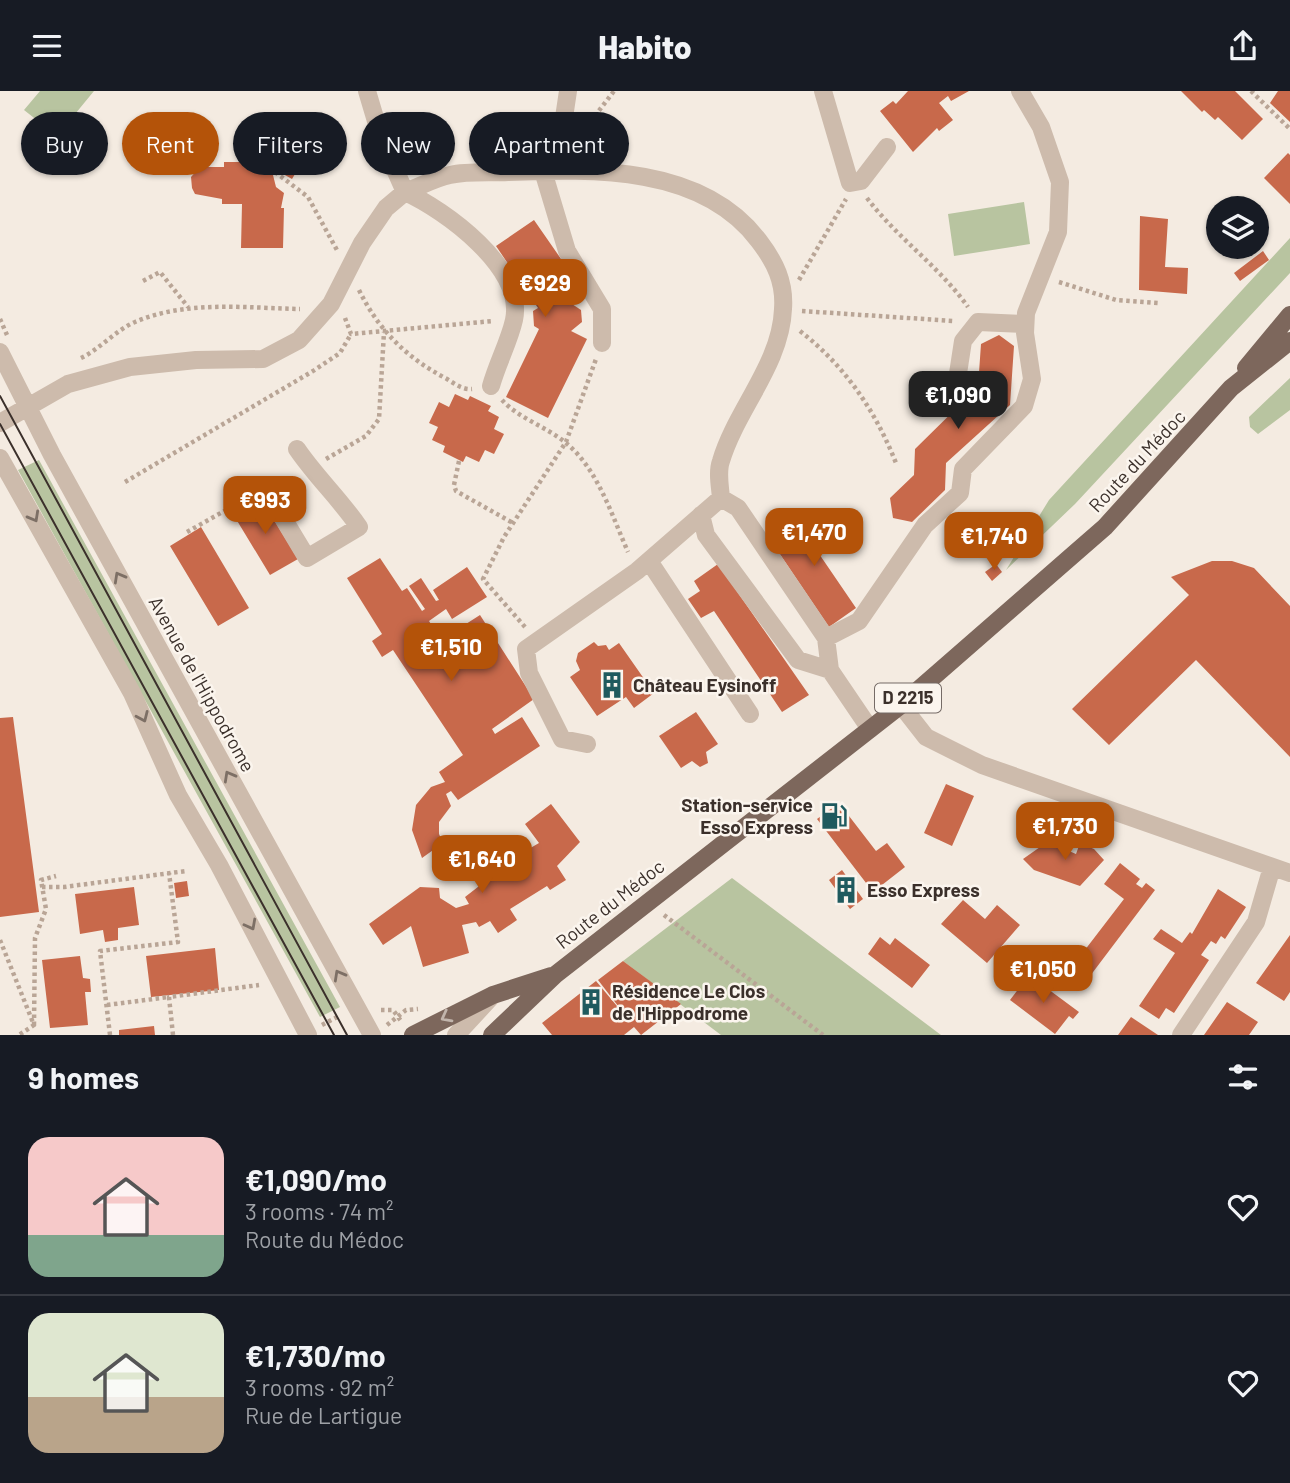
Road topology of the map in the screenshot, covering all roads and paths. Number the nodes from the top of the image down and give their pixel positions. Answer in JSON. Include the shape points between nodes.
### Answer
{"nodes":[{"id":1,"x":367,"y":91,"type":"edge"},
{"id":2,"x":568,"y":91,"type":"edge"},
{"id":3,"x":823,"y":91,"type":"edge"},
{"id":4,"x":1020,"y":91,"type":"edge"},
{"id":5,"x":1251,"y":91,"type":"edge"},
{"id":6,"x":563,"y":112,"type":"edge"},
{"id":7,"x":1290,"y":129,"type":"edge"},
{"id":8,"x":887,"y":147,"type":"dead end"},
{"id":9,"x":629,"y":172,"type":"edge"},
{"id":10,"x":469,"y":174,"type":"edge"},
{"id":11,"x":279,"y":175,"type":"edge"},
{"id":12,"x":550,"y":175,"type":"edge"},
{"id":13,"x":855,"y":182,"type":"junction"},
{"id":14,"x":405,"y":192,"type":"junction"},
{"id":15,"x":348,"y":269,"type":"junction"},
{"id":16,"x":1042,"y":276,"type":"junction"},
{"id":17,"x":143,"y":281,"type":"dead end"},
{"id":18,"x":1158,"y":303,"type":"dead end"},
{"id":19,"x":188,"y":307,"type":"junction"},
{"id":20,"x":327,"y":309,"type":"junction"},
{"id":21,"x":783,"y":309,"type":"junction"},
{"id":22,"x":1290,"y":315,"type":"edge"},
{"id":23,"x":514,"y":318,"type":"junction"},
{"id":24,"x":978,"y":322,"type":"junction"},
{"id":25,"x":1025,"y":324,"type":"junction"},
{"id":26,"x":385,"y":331,"type":"junction"},
{"id":27,"x":351,"y":334,"type":"junction"},
{"id":28,"x":1290,"y":341,"type":"edge"},
{"id":29,"x":601,"y":343,"type":"joint"},
{"id":30,"x":0,"y":352,"type":"edge"},
{"id":31,"x":74,"y":362,"type":"dead end"},
{"id":32,"x":491,"y":386,"type":"junction"},
{"id":33,"x":1231,"y":388,"type":"junction"},
{"id":34,"x":955,"y":393,"type":"dead end"},
{"id":35,"x":26,"y":406,"type":"junction"},
{"id":36,"x":0,"y":423,"type":"edge"},
{"id":37,"x":566,"y":442,"type":"junction"},
{"id":38,"x":297,"y":449,"type":"dead end"},
{"id":39,"x":0,"y":458,"type":"edge"},
{"id":40,"x":459,"y":461,"type":"dead end"},
{"id":41,"x":896,"y":463,"type":"dead end"},
{"id":42,"x":125,"y":482,"type":"dead end"},
{"id":43,"x":721,"y":498,"type":"junction"},
{"id":44,"x":274,"y":503,"type":"dead end"},
{"id":45,"x":701,"y":515,"type":"junction"},
{"id":46,"x":513,"y":523,"type":"junction"},
{"id":47,"x":643,"y":566,"type":"junction"},
{"id":48,"x":825,"y":638,"type":"junction"},
{"id":49,"x":538,"y":641,"type":"junction"},
{"id":50,"x":830,"y":670,"type":"junction"},
{"id":51,"x":901,"y":705,"type":"junction"},
{"id":52,"x":750,"y":715,"type":"dead end"},
{"id":53,"x":870,"y":729,"type":"junction"},
{"id":54,"x":587,"y":744,"type":"dead end"},
{"id":55,"x":1281,"y":870,"type":"edge"},
{"id":56,"x":186,"y":871,"type":"dead end"},
{"id":57,"x":169,"y":873,"type":"junction"},
{"id":58,"x":56,"y":876,"type":"dead end"},
{"id":59,"x":42,"y":887,"type":"junction"},
{"id":60,"x":647,"y":901,"type":"junction"},
{"id":61,"x":0,"y":940,"type":"edge"},
{"id":62,"x":555,"y":975,"type":"junction"},
{"id":63,"x":262,"y":984,"type":"dead end"},
{"id":64,"x":493,"y":995,"type":"junction"},
{"id":65,"x":169,"y":997,"type":"junction"},
{"id":66,"x":107,"y":1005,"type":"junction"},
{"id":67,"x":34,"y":1025,"type":"junction"},
{"id":68,"x":19,"y":1035,"type":"edge"},
{"id":69,"x":110,"y":1035,"type":"edge"},
{"id":70,"x":173,"y":1035,"type":"edge"},
{"id":71,"x":309,"y":1035,"type":"edge"},
{"id":72,"x":372,"y":1035,"type":"edge"},
{"id":73,"x":413,"y":1035,"type":"edge"},
{"id":74,"x":456,"y":1035,"type":"edge"},
{"id":75,"x":492,"y":1035,"type":"edge"},
{"id":76,"x":823,"y":1035,"type":"edge"},
{"id":77,"x":1181,"y":1035,"type":"edge"}],
"edges":[{"from":1,"to":14,"type":"street"},
{"from":2,"to":6,"type":"street"},
{"from":3,"to":13,"type":"street","via":[[850,183]]},
{"from":4,"to":16,"type":"street","via":[[1041,127],[1060,182],[1058,232]]},
{"from":5,"to":7,"type":"path"},
{"from":8,"to":13,"type":"street","via":[[861,181]]},
{"from":9,"to":21,"type":"street","via":[[676,184],[718,203],[750,229],[771,257],[782,282]]},
{"from":10,"to":14,"type":"street","via":[[449,175]]},
{"from":11,"to":15,"type":"path","via":[[308,197]]},
{"from":12,"to":29,"type":"street","via":[[567,251],[602,309]]},
{"from":13,"to":21,"type":"path"},
{"from":13,"to":24,"type":"path","via":[[887,224],[951,282]]},
{"from":14,"to":15,"type":"street","via":[[386,208]]},
{"from":14,"to":23,"type":"street","via":[[449,216],[472,235],[498,268],[510,293]]},
{"from":15,"to":20,"type":"street"},
{"from":15,"to":26,"type":"path"},
{"from":16,"to":18,"type":"path","via":[[1116,300]]},
{"from":16,"to":25,"type":"street"},
{"from":17,"to":19,"type":"path","via":[[160,272]]},
{"from":19,"to":20,"type":"path"},
{"from":19,"to":31,"type":"path","via":[[134,322]]},
{"from":20,"to":27,"type":"path","via":[[344,317]]},
{"from":20,"to":35,"type":"street","via":[[299,340],[263,359],[130,367],[68,384]]},
{"from":21,"to":24,"type":"path"},
{"from":21,"to":41,"type":"path","via":[[865,400]]},
{"from":21,"to":43,"type":"street","via":[[768,361],[720,462]]},
{"from":22,"to":33,"type":"main road","number":"D 2215"},
{"from":23,"to":26,"type":"path"},
{"from":23,"to":32,"type":"street"},
{"from":24,"to":25,"type":"street"},
{"from":24,"to":34,"type":"street","via":[[963,341]]},
{"from":25,"to":48,"type":"street","via":[[1031,379],[1024,406],[963,469],[960,493],[925,525],[859,621]]},
{"from":26,"to":27,"type":"path"},
{"from":26,"to":32,"type":"path","via":[[401,351],[467,390]]},
{"from":27,"to":42,"type":"path","via":[[340,353],[313,371]]},
{"from":28,"to":33,"type":"main road","name":"Route du Médoc","number":"D 2215"},
{"from":29,"to":37,"type":"path"},
{"from":30,"to":35,"type":"street","name":"Avenue de l'Hippodrome"},
{"from":32,"to":37,"type":"path","via":[[505,403]]},
{"from":33,"to":51,"type":"main road","name":"Route du Médoc","number":"D 2215","via":[[1105,527]]},
{"from":35,"to":36,"type":"street"},
{"from":72,"to":35,"type":"street","name":"Avenue de l'Hippodrome","one_way":true},
{"from":37,"to":46,"type":"path"},
{"from":37,"to":47,"type":"path","via":[[591,473]]},
{"from":38,"to":44,"type":"street","via":[[359,527],[307,558]]},
{"from":39,"to":71,"type":"street","one_way":true,"via":[[132,693],[178,795]]},
{"from":40,"to":46,"type":"path","via":[[456,491]]},
{"from":43,"to":45,"type":"street"},
{"from":43,"to":48,"type":"street","via":[[738,508]]},
{"from":45,"to":47,"type":"street"},
{"from":45,"to":50,"type":"street","via":[[706,535],[798,660]]},
{"from":46,"to":49,"type":"path","via":[[483,579]]},
{"from":47,"to":49,"type":"street"},
{"from":47,"to":52,"type":"street"},
{"from":48,"to":50,"type":"street"},
{"from":49,"to":54,"type":"street","via":[[526,649],[529,673],[562,739]]},
{"from":50,"to":53,"type":"street"},
{"from":51,"to":53,"type":"main road","name":"Route du Médoc","number":"D 2215"},
{"from":51,"to":55,"type":"street","via":[[926,737],[982,765]]},
{"from":53,"to":60,"type":"main road","name":"Route du Médoc","number":"D 2215"},
{"from":55,"to":77,"type":"street","via":[[1256,922]]},
{"from":56,"to":57,"type":"path"},
{"from":57,"to":59,"type":"path"},
{"from":57,"to":66,"type":"path","via":[[178,942],[100,951]]},
{"from":58,"to":59,"type":"path","via":[[41,880]]},
{"from":59,"to":67,"type":"path","via":[[46,909],[35,938]]},
{"from":60,"to":62,"type":"main road","name":"Route du Médoc","number":"D 2215"},
{"from":60,"to":76,"type":"path"},
{"from":61,"to":67,"type":"path"},
{"from":62,"to":64,"type":"main road","name":"Route du Médoc","number":"D 2215"},
{"from":62,"to":75,"type":"main road","name":"Route du Médoc","number":"D 2215"},
{"from":63,"to":65,"type":"path"},
{"from":64,"to":73,"type":"main road","name":"Route du Médoc","number":"D 2215","one_way":true},
{"from":64,"to":74,"type":"street"},
{"from":65,"to":66,"type":"path"},
{"from":65,"to":70,"type":"path"},
{"from":66,"to":69,"type":"path"},
{"from":67,"to":68,"type":"path"}]}
